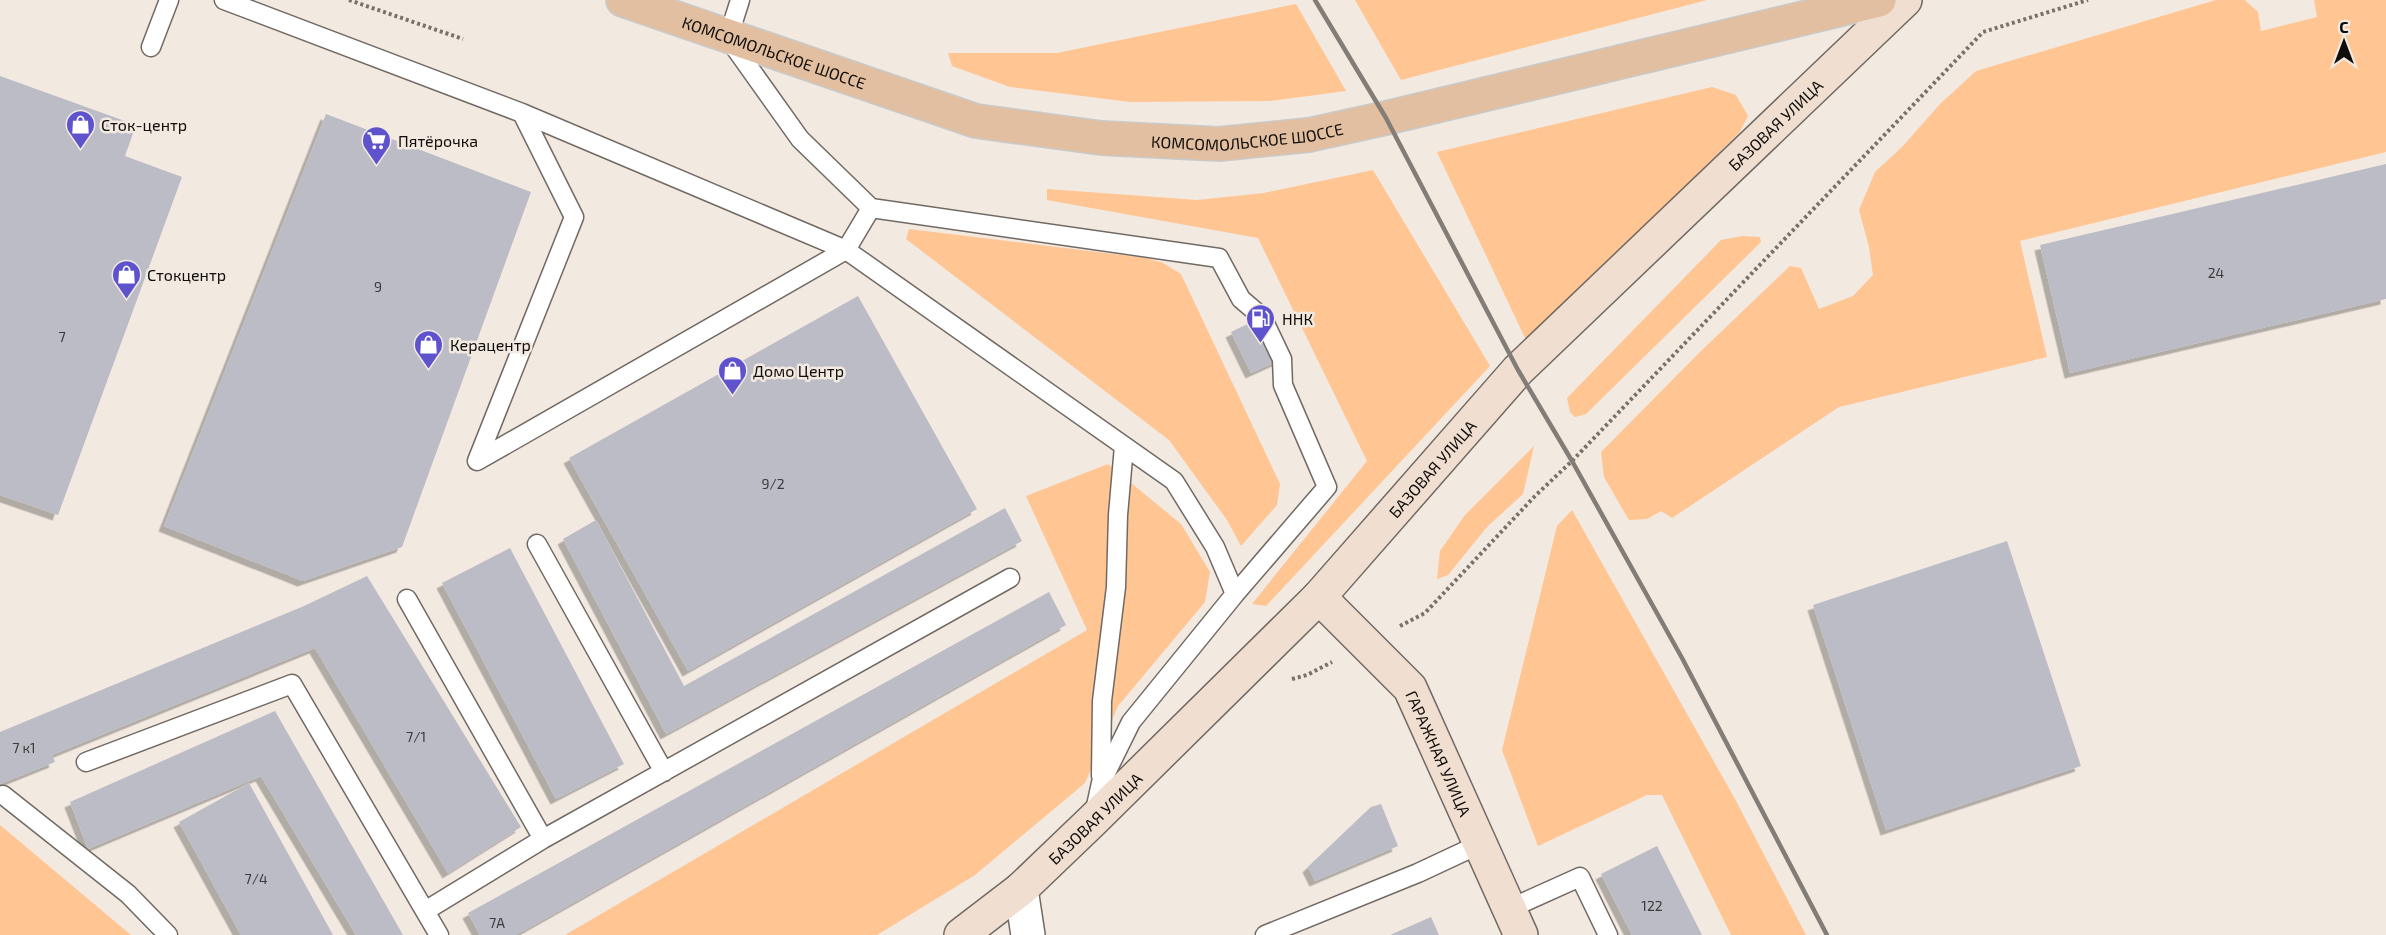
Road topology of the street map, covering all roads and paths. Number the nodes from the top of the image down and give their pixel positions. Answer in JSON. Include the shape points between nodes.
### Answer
{"nodes":[{"id":1,"x":169,"y":0,"type":"edge"},
{"id":2,"x":224,"y":0,"type":"edge"},
{"id":3,"x":349,"y":0,"type":"edge"},
{"id":4,"x":623,"y":0,"type":"edge"},
{"id":5,"x":740,"y":0,"type":"edge"},
{"id":6,"x":1879,"y":0,"type":"edge"},
{"id":7,"x":1905,"y":0,"type":"edge"},
{"id":8,"x":2088,"y":0,"type":"edge"},
{"id":9,"x":728,"y":38,"type":"junction"},
{"id":10,"x":463,"y":39,"type":"dead end"},
{"id":11,"x":151,"y":47,"type":"dead end"},
{"id":12,"x":522,"y":113,"type":"junction"},
{"id":13,"x":871,"y":208,"type":"junction"},
{"id":14,"x":846,"y":250,"type":"junction"},
{"id":15,"x":1124,"y":446,"type":"junction"},
{"id":16,"x":537,"y":544,"type":"dead end"},
{"id":17,"x":1010,"y":578,"type":"dead end"},
{"id":18,"x":1235,"y":594,"type":"junction"},
{"id":19,"x":1319,"y":597,"type":"junction"},
{"id":20,"x":407,"y":599,"type":"dead end"},
{"id":21,"x":1366,"y":644,"type":"junction"},
{"id":22,"x":1288,"y":680,"type":"dead end"},
{"id":23,"x":86,"y":762,"type":"dead end"},
{"id":24,"x":663,"y":772,"type":"junction"},
{"id":25,"x":1101,"y":783,"type":"junction"},
{"id":26,"x":3,"y":795,"type":"dead end"},
{"id":27,"x":1092,"y":821,"type":"junction"},
{"id":28,"x":543,"y":839,"type":"junction"},
{"id":29,"x":1480,"y":844,"type":"junction"},
{"id":30,"x":1021,"y":889,"type":"junction"},
{"id":31,"x":425,"y":911,"type":"junction"},
{"id":32,"x":1515,"y":922,"type":"edge"},
{"id":33,"x":168,"y":935,"type":"edge"},
{"id":34,"x":439,"y":935,"type":"edge"},
{"id":35,"x":961,"y":935,"type":"edge"},
{"id":36,"x":1028,"y":935,"type":"edge"},
{"id":37,"x":1265,"y":935,"type":"edge"},
{"id":38,"x":1608,"y":935,"type":"edge"}],
"edges":[{"from":1,"to":11,"type":"lane"},
{"from":2,"to":12,"type":"lane"},
{"from":3,"to":10,"type":"path"},
{"from":4,"to":9,"type":"main road","name":"КОМСОМОЛЬСКОЕ ШОССЕ"},
{"from":5,"to":9,"type":"lane"},
{"from":6,"to":9,"type":"main road","name":"КОМСОМОЛЬСКОЕ ШОССЕ","via":[[1375,121],[1309,135],[1219,144],[1101,138],[976,121]]},
{"from":7,"to":19,"type":"street","name":"БАЗОВАЯ УЛИЦА","via":[[1518,370]]},
{"from":8,"to":21,"type":"path","via":[[1983,32],[1425,613]]},
{"from":9,"to":13,"type":"lane","via":[[800,139]]},
{"from":12,"to":14,"type":"lane"},
{"from":12,"to":14,"type":"lane","via":[[574,217],[477,460]]},
{"from":13,"to":14,"type":"lane"},
{"from":13,"to":18,"type":"lane","via":[[1219,258],[1241,299],[1262,317],[1282,359],[1283,385],[1327,487]]},
{"from":14,"to":15,"type":"lane"},
{"from":15,"to":18,"type":"lane","via":[[1174,481],[1215,547]]},
{"from":15,"to":25,"type":"lane","via":[[1116,587],[1102,700]]},
{"from":16,"to":24,"type":"lane"},
{"from":17,"to":24,"type":"lane"},
{"from":18,"to":25,"type":"lane","via":[[1131,722]]},
{"from":19,"to":21,"type":"street","name":"ГАРАЖНАЯ УЛИЦА"},
{"from":19,"to":27,"type":"street","name":"БАЗОВАЯ УЛИЦА"},
{"from":20,"to":28,"type":"lane"},
{"from":21,"to":22,"type":"path","via":[[1307,675]]},
{"from":21,"to":29,"type":"street","name":"ГАРАЖНАЯ УЛИЦА","via":[[1410,688]]},
{"from":23,"to":31,"type":"lane","via":[[292,684]]},
{"from":24,"to":28,"type":"lane"},
{"from":25,"to":27,"type":"lane"},
{"from":26,"to":33,"type":"lane","via":[[128,894]]},
{"from":27,"to":30,"type":"street","name":"БАЗОВАЯ УЛИЦА"},
{"from":28,"to":31,"type":"lane"},
{"from":29,"to":32,"type":"street","name":"ГАРАЖНАЯ УЛИЦА"},
{"from":29,"to":37,"type":"lane"},
{"from":30,"to":35,"type":"street","name":"БАЗОВАЯ УЛИЦА"},
{"from":30,"to":36,"type":"street"},
{"from":31,"to":34,"type":"lane"},
{"from":32,"to":38,"type":"lane","via":[[1580,878]]}]}
